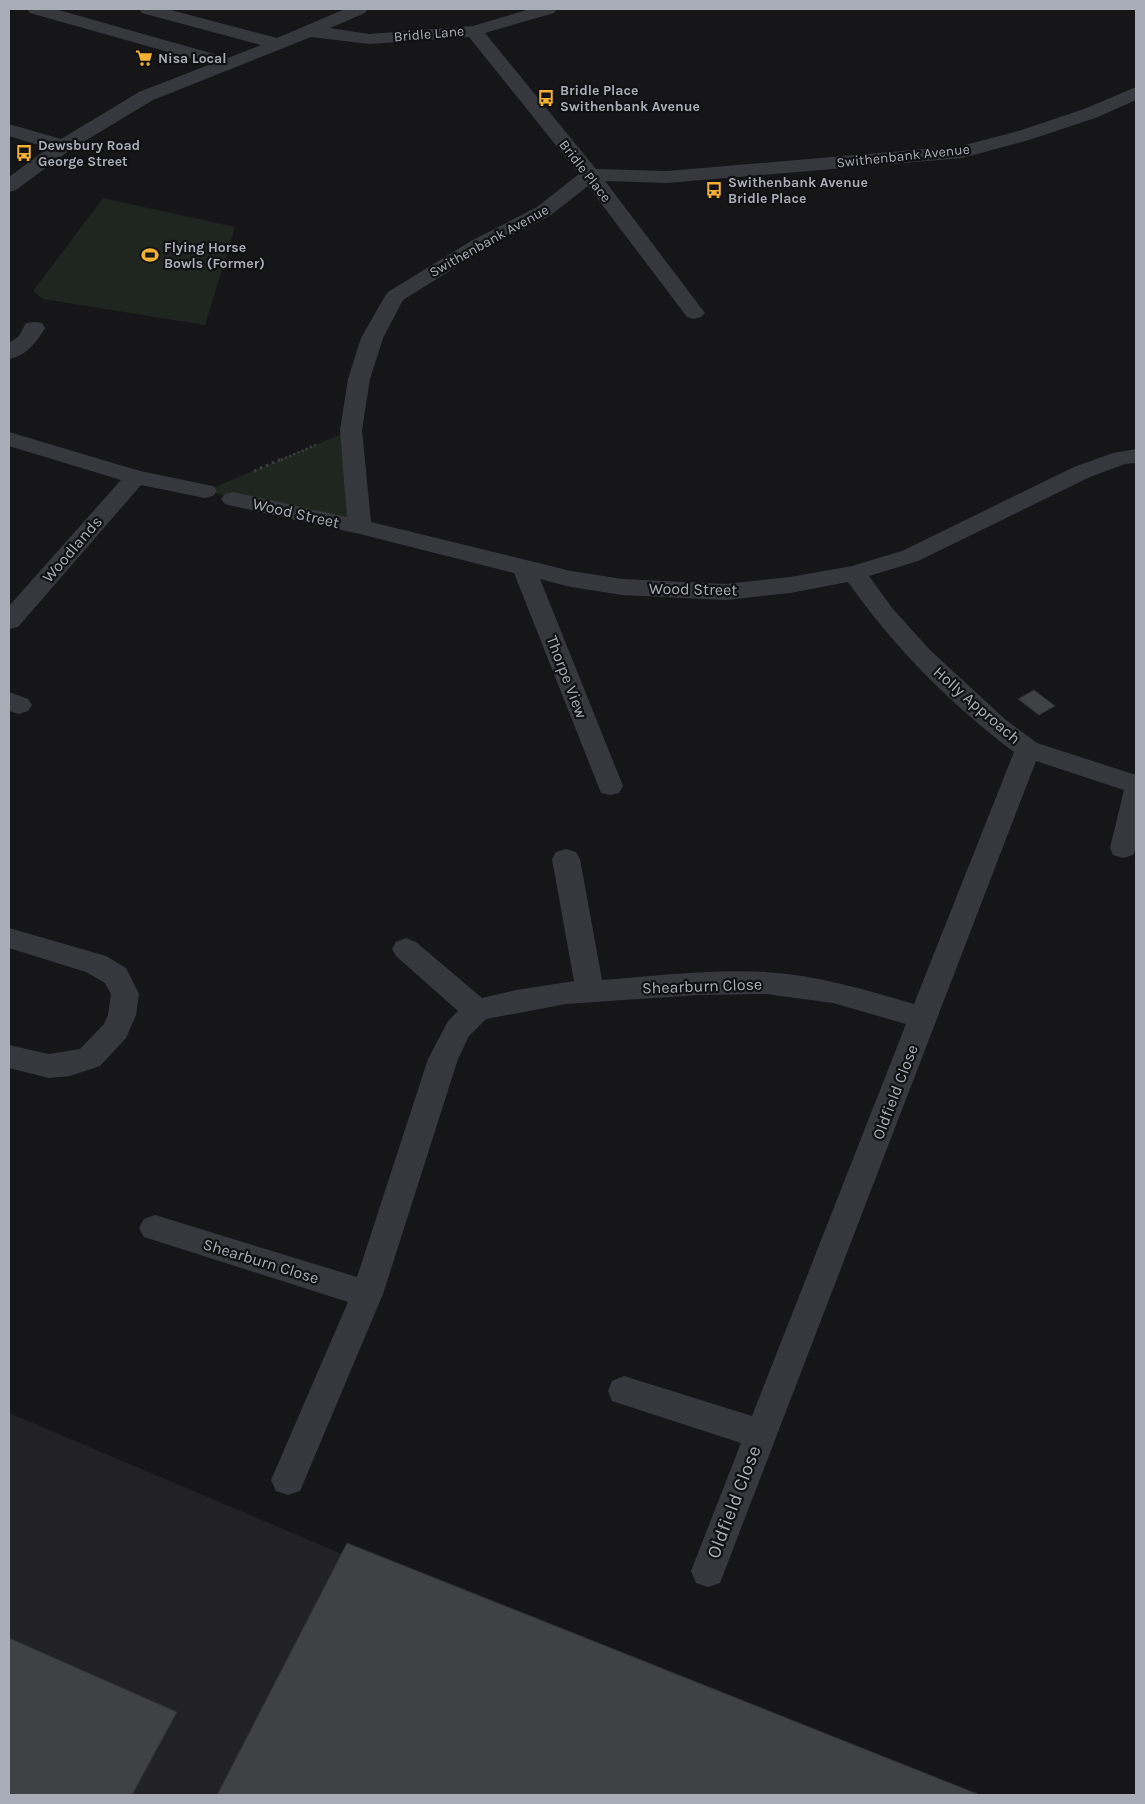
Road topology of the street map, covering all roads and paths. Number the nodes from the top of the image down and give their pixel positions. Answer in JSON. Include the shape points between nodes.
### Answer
{"nodes":[{"id":1,"x":36,"y":9,"type":"edge"},
{"id":2,"x":148,"y":9,"type":"edge"},
{"id":3,"x":359,"y":9,"type":"edge"},
{"id":4,"x":548,"y":9,"type":"edge"},
{"id":5,"x":308,"y":31,"type":"junction"},
{"id":6,"x":474,"y":31,"type":"junction"},
{"id":7,"x":279,"y":44,"type":"junction"},
{"id":8,"x":227,"y":63,"type":"junction"},
{"id":9,"x":1136,"y":93,"type":"edge"},
{"id":10,"x":9,"y":130,"type":"edge"},
{"id":11,"x":63,"y":146,"type":"junction"},
{"id":12,"x":590,"y":175,"type":"junction"},
{"id":13,"x":9,"y":186,"type":"edge"},
{"id":14,"x":694,"y":313,"type":"dead end"},
{"id":15,"x":34,"y":328,"type":"dead end"},
{"id":16,"x":9,"y":353,"type":"edge"},
{"id":17,"x":351,"y":430,"type":"junction"},
{"id":18,"x":9,"y":438,"type":"edge"},
{"id":19,"x":1136,"y":456,"type":"edge"},
{"id":20,"x":136,"y":477,"type":"junction"},
{"id":21,"x":205,"y":491,"type":"joint"},
{"id":22,"x":233,"y":499,"type":"dead end"},
{"id":23,"x":360,"y":527,"type":"junction"},
{"id":24,"x":524,"y":568,"type":"junction"},
{"id":25,"x":854,"y":573,"type":"junction"},
{"id":26,"x":9,"y":621,"type":"edge"},
{"id":27,"x":1028,"y":749,"type":"junction"},
{"id":28,"x":1136,"y":784,"type":"edge"},
{"id":29,"x":610,"y":786,"type":"dead end"},
{"id":30,"x":1136,"y":792,"type":"edge"},
{"id":31,"x":1123,"y":848,"type":"dead end"},
{"id":32,"x":566,"y":859,"type":"dead end"},
{"id":33,"x":9,"y":938,"type":"edge"},
{"id":34,"x":406,"y":949,"type":"dead end"},
{"id":35,"x":590,"y":992,"type":"junction"},
{"id":36,"x":477,"y":1010,"type":"junction"},
{"id":37,"x":924,"y":1018,"type":"junction"},
{"id":38,"x":9,"y":1057,"type":"edge"},
{"id":39,"x":155,"y":1228,"type":"dead end"},
{"id":40,"x":367,"y":1294,"type":"junction"},
{"id":41,"x":624,"y":1391,"type":"dead end"},
{"id":42,"x":761,"y":1434,"type":"junction"},
{"id":43,"x":288,"y":1480,"type":"dead end"},
{"id":44,"x":708,"y":1571,"type":"dead end"}],
"edges":[{"from":1,"to":8,"type":"street"},
{"from":2,"to":7,"type":"street"},
{"from":3,"to":5,"type":"street"},
{"from":4,"to":6,"type":"street","name":"Bridle Lane"},
{"from":5,"to":6,"type":"street","name":"Bridle Lane","via":[[369,39]]},
{"from":5,"to":7,"type":"street"},
{"from":6,"to":12,"type":"street","name":"Bridle Place"},
{"from":7,"to":8,"type":"street"},
{"from":8,"to":11,"type":"street","via":[[146,96]]},
{"from":9,"to":12,"type":"street","name":"Swithenbank Avenue","via":[[1091,113],[962,152],[667,177]]},
{"from":10,"to":11,"type":"street"},
{"from":11,"to":13,"type":"street"},
{"from":12,"to":14,"type":"street","name":"Bridle Place"},
{"from":12,"to":17,"type":"street","name":"Swithenbank Avenue","via":[[544,211],[478,245],[395,296],[372,338],[359,379]]},
{"from":15,"to":16,"type":"street","via":[[27,340]]},
{"from":17,"to":21,"type":"path"},
{"from":17,"to":23,"type":"street","name":"Swithenbank Avenue"},
{"from":18,"to":20,"type":"street"},
{"from":19,"to":25,"type":"street","name":"Wood Street","via":[[1090,469],[1038,492],[910,556]]},
{"from":20,"to":21,"type":"street"},
{"from":20,"to":26,"type":"street","name":"Woodlands"},
{"from":22,"to":23,"type":"street","name":"Wood Street"},
{"from":23,"to":24,"type":"street","name":"Wood Street"},
{"from":24,"to":25,"type":"street","name":"Wood Street","via":[[622,587],[726,592]]},
{"from":24,"to":29,"type":"street","name":"Thorpe View"},
{"from":25,"to":27,"type":"street","name":"Holly Approach","via":[[884,615],[921,656],[997,726]]},
{"from":27,"to":28,"type":"street","name":"Holly Approach"},
{"from":27,"to":37,"type":"street","name":"Oldfield Close"},
{"from":30,"to":31,"type":"street"},
{"from":32,"to":35,"type":"street"},
{"from":33,"to":38,"type":"street","via":[[96,964],[116,976],[125,994],[116,1030],[90,1058],[48,1066]]},
{"from":34,"to":36,"type":"street"},
{"from":35,"to":36,"type":"street","name":"Shearburn Close","via":[[516,1001]]},
{"from":35,"to":37,"type":"street","name":"Shearburn Close","via":[[697,984],[766,983],[833,992]]},
{"from":36,"to":40,"type":"street","via":[[458,1029],[443,1059]]},
{"from":37,"to":42,"type":"street","name":"Oldfield Close"},
{"from":39,"to":40,"type":"street","name":"Shearburn Close"},
{"from":40,"to":43,"type":"street"},
{"from":41,"to":42,"type":"street","name":"Oldfield Close"},
{"from":42,"to":44,"type":"street","name":"Oldfield Close"}]}
